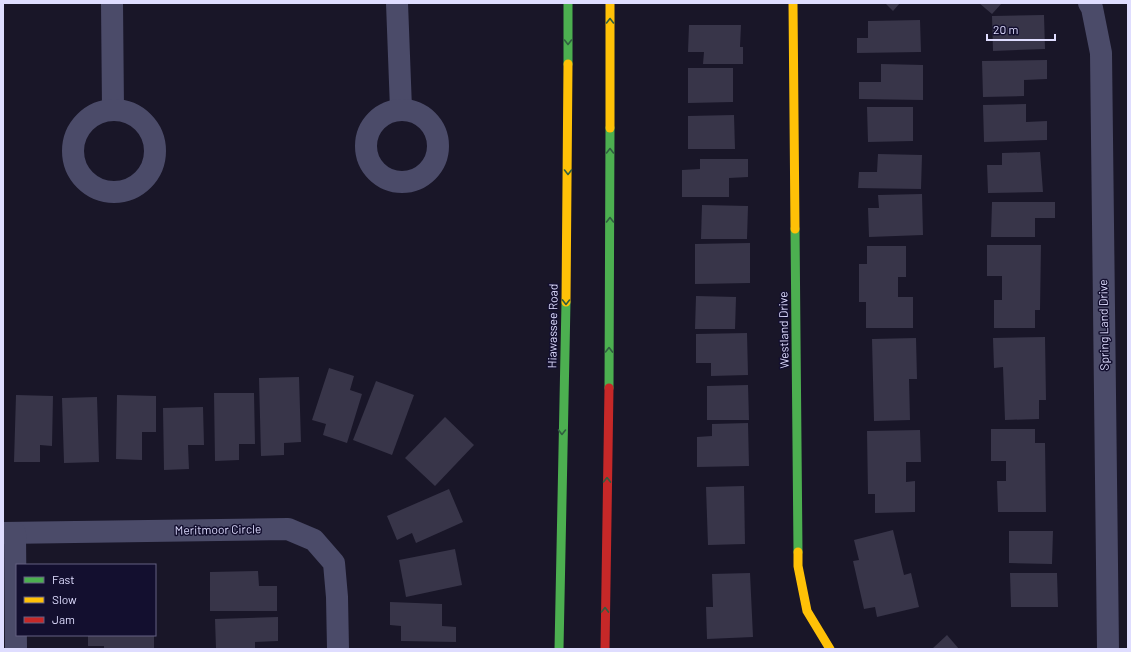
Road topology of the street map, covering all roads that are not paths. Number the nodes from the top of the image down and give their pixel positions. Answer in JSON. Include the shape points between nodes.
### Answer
{"nodes":[{"id":1,"x":112,"y":3,"type":"edge"},
{"id":2,"x":397,"y":3,"type":"edge"},
{"id":3,"x":568,"y":3,"type":"edge"},
{"id":4,"x":610,"y":3,"type":"edge"},
{"id":5,"x":793,"y":3,"type":"edge"},
{"id":6,"x":1089,"y":3,"type":"edge"},
{"id":7,"x":113,"y":109,"type":"dead end"},
{"id":8,"x":401,"y":109,"type":"dead end"},
{"id":9,"x":9,"y":533,"type":"edge"},
{"id":10,"x":16,"y":649,"type":"edge"},
{"id":11,"x":338,"y":649,"type":"edge"},
{"id":12,"x":559,"y":649,"type":"edge"},
{"id":13,"x":605,"y":649,"type":"edge"},
{"id":14,"x":830,"y":649,"type":"edge"},
{"id":15,"x":1108,"y":649,"type":"edge"}],
"edges":[{"from":1,"to":7,"type":"street"},
{"from":2,"to":8,"type":"street"},
{"from":3,"to":12,"type":"street","name":"Hiawassee Road","one_way":true,"via":[[568,223]]},
{"from":13,"to":4,"type":"street","one_way":true,"via":[[610,280]]},
{"from":5,"to":14,"type":"street","name":"Westland Drive","via":[[798,566],[807,611]]},
{"from":6,"to":15,"type":"street","name":"Spring Land Drive","via":[[1100,53]]},
{"from":9,"to":10,"type":"street"},
{"from":9,"to":11,"type":"street","name":"Meritmoor Circle","via":[[288,529],[314,540],[334,563]]}]}
